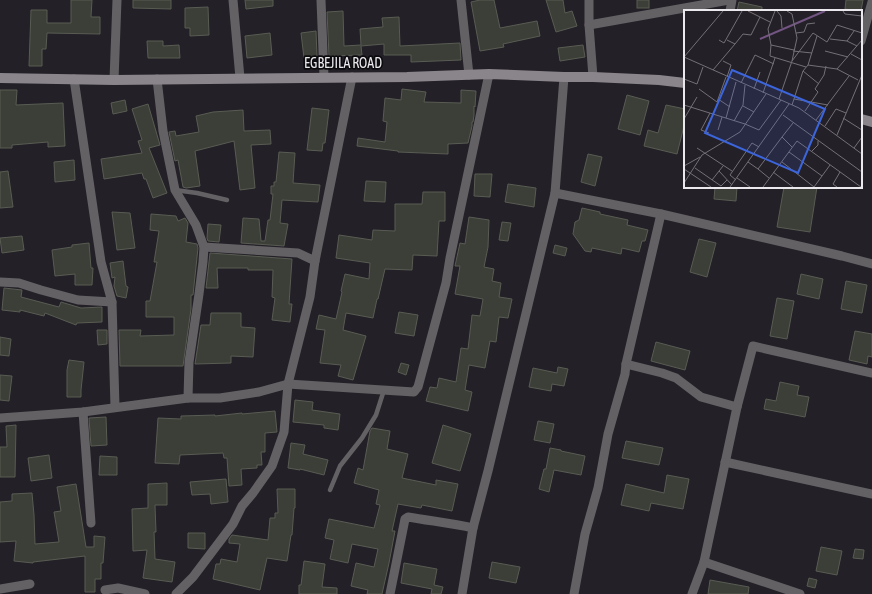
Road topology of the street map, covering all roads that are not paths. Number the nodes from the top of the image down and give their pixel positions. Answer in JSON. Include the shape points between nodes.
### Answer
{"nodes":[{"id":1,"x":117,"y":0,"type":"edge"},
{"id":2,"x":233,"y":0,"type":"edge"},
{"id":3,"x":321,"y":0,"type":"edge"},
{"id":4,"x":461,"y":0,"type":"edge"},
{"id":5,"x":589,"y":0,"type":"edge"},
{"id":6,"x":728,"y":0,"type":"edge"},
{"id":7,"x":732,"y":0,"type":"edge"},
{"id":8,"x":872,"y":2,"type":"edge"},
{"id":9,"x":730,"y":10,"type":"edge"},
{"id":10,"x":589,"y":25,"type":"junction"},
{"id":11,"x":862,"y":37,"type":"edge"},
{"id":12,"x":489,"y":74,"type":"junction"},
{"id":13,"x":469,"y":75,"type":"junction"},
{"id":14,"x":324,"y":77,"type":"junction"},
{"id":15,"x":352,"y":77,"type":"junction"},
{"id":16,"x":564,"y":77,"type":"junction"},
{"id":17,"x":593,"y":77,"type":"junction"},
{"id":18,"x":0,"y":78,"type":"edge"},
{"id":19,"x":74,"y":78,"type":"junction"},
{"id":20,"x":240,"y":78,"type":"junction"},
{"id":21,"x":157,"y":79,"type":"junction"},
{"id":22,"x":114,"y":80,"type":"junction"},
{"id":23,"x":684,"y":83,"type":"edge"},
{"id":24,"x":862,"y":120,"type":"edge"},
{"id":25,"x":872,"y":122,"type":"edge"},
{"id":26,"x":175,"y":190,"type":"junction"},
{"id":27,"x":555,"y":193,"type":"junction"},
{"id":28,"x":227,"y":200,"type":"dead end"},
{"id":29,"x":661,"y":214,"type":"junction"},
{"id":30,"x":204,"y":247,"type":"junction"},
{"id":31,"x":315,"y":261,"type":"junction"},
{"id":32,"x":872,"y":264,"type":"edge"},
{"id":33,"x":0,"y":282,"type":"edge"},
{"id":34,"x":112,"y":302,"type":"junction"},
{"id":35,"x":626,"y":364,"type":"junction"},
{"id":36,"x":872,"y":373,"type":"edge"},
{"id":37,"x":288,"y":384,"type":"junction"},
{"id":38,"x":384,"y":390,"type":"junction"},
{"id":39,"x":188,"y":398,"type":"junction"},
{"id":40,"x":115,"y":407,"type":"junction"},
{"id":41,"x":737,"y":407,"type":"junction"},
{"id":42,"x":84,"y":412,"type":"junction"},
{"id":43,"x":0,"y":418,"type":"edge"},
{"id":44,"x":726,"y":462,"type":"junction"},
{"id":45,"x":330,"y":490,"type":"dead end"},
{"id":46,"x":872,"y":494,"type":"edge"},
{"id":47,"x":91,"y":523,"type":"dead end"},
{"id":48,"x":473,"y":528,"type":"junction"},
{"id":49,"x":704,"y":562,"type":"junction"},
{"id":50,"x":30,"y":584,"type":"dead end"},
{"id":51,"x":0,"y":589,"type":"edge"},
{"id":52,"x":105,"y":590,"type":"dead end"},
{"id":53,"x":145,"y":594,"type":"edge"},
{"id":54,"x":176,"y":594,"type":"edge"},
{"id":55,"x":390,"y":594,"type":"edge"},
{"id":56,"x":462,"y":594,"type":"edge"},
{"id":57,"x":574,"y":594,"type":"edge"},
{"id":58,"x":692,"y":594,"type":"edge"},
{"id":59,"x":800,"y":594,"type":"edge"}],
"edges":[{"from":1,"to":22,"type":"street"},
{"from":2,"to":20,"type":"street"},
{"from":3,"to":14,"type":"street"},
{"from":4,"to":13,"type":"street"},
{"from":5,"to":10,"type":"street"},
{"from":6,"to":10,"type":"street"},
{"from":7,"to":9,"type":"street"},
{"from":8,"to":11,"type":"street"},
{"from":10,"to":17,"type":"street"},
{"from":12,"to":13,"type":"street","name":"EGBEJILA ROAD"},
{"from":12,"to":16,"type":"street","name":"EGBEJILA ROAD"},
{"from":12,"to":38,"type":"street","via":[[446,283],[418,387],[414,392]]},
{"from":13,"to":15,"type":"street","name":"EGBEJILA ROAD"},
{"from":14,"to":15,"type":"street","name":"EGBEJILA ROAD"},
{"from":14,"to":20,"type":"street","name":"EGBEJILA ROAD"},
{"from":15,"to":31,"type":"street"},
{"from":16,"to":17,"type":"street","name":"EGBEJILA ROAD"},
{"from":16,"to":27,"type":"street"},
{"from":17,"to":23,"type":"street","name":"EGBEJILA ROAD"},
{"from":18,"to":19,"type":"street","name":"EGBEJILA ROAD"},
{"from":19,"to":22,"type":"street","name":"EGBEJILA ROAD"},
{"from":19,"to":34,"type":"street","via":[[100,262]]},
{"from":20,"to":21,"type":"street","name":"EGBEJILA ROAD"},
{"from":21,"to":22,"type":"street","name":"EGBEJILA ROAD"},
{"from":21,"to":26,"type":"street","via":[[163,131]]},
{"from":24,"to":25,"type":"street"},
{"from":26,"to":28,"type":"lane"},
{"from":26,"to":30,"type":"street","via":[[196,225]]},
{"from":27,"to":29,"type":"street"},
{"from":27,"to":48,"type":"street"},
{"from":29,"to":32,"type":"street"},
{"from":29,"to":35,"type":"street"},
{"from":30,"to":31,"type":"street","via":[[298,253]]},
{"from":30,"to":39,"type":"street","via":[[189,362]]},
{"from":31,"to":37,"type":"street","via":[[310,297]]},
{"from":33,"to":34,"type":"street","via":[[18,283],[78,300]]},
{"from":34,"to":40,"type":"street"},
{"from":35,"to":41,"type":"street","via":[[676,378],[701,397]]},
{"from":35,"to":57,"type":"street","via":[[585,534]]},
{"from":36,"to":41,"type":"street","via":[[753,346]]},
{"from":37,"to":38,"type":"street"},
{"from":37,"to":39,"type":"street","via":[[260,392],[220,398]]},
{"from":37,"to":54,"type":"street","via":[[284,432],[272,466],[242,506],[234,524],[193,577]]},
{"from":38,"to":45,"type":"lane","via":[[376,414],[362,438],[340,466]]},
{"from":39,"to":40,"type":"street"},
{"from":40,"to":42,"type":"street"},
{"from":41,"to":44,"type":"street"},
{"from":42,"to":43,"type":"street"},
{"from":42,"to":47,"type":"street"},
{"from":44,"to":46,"type":"street"},
{"from":44,"to":49,"type":"street"},
{"from":48,"to":55,"type":"street","via":[[408,517],[405,519]]},
{"from":48,"to":56,"type":"street"},
{"from":49,"to":58,"type":"street"},
{"from":49,"to":59,"type":"street"},
{"from":50,"to":51,"type":"street"},
{"from":52,"to":53,"type":"street","via":[[118,588]]}]}
